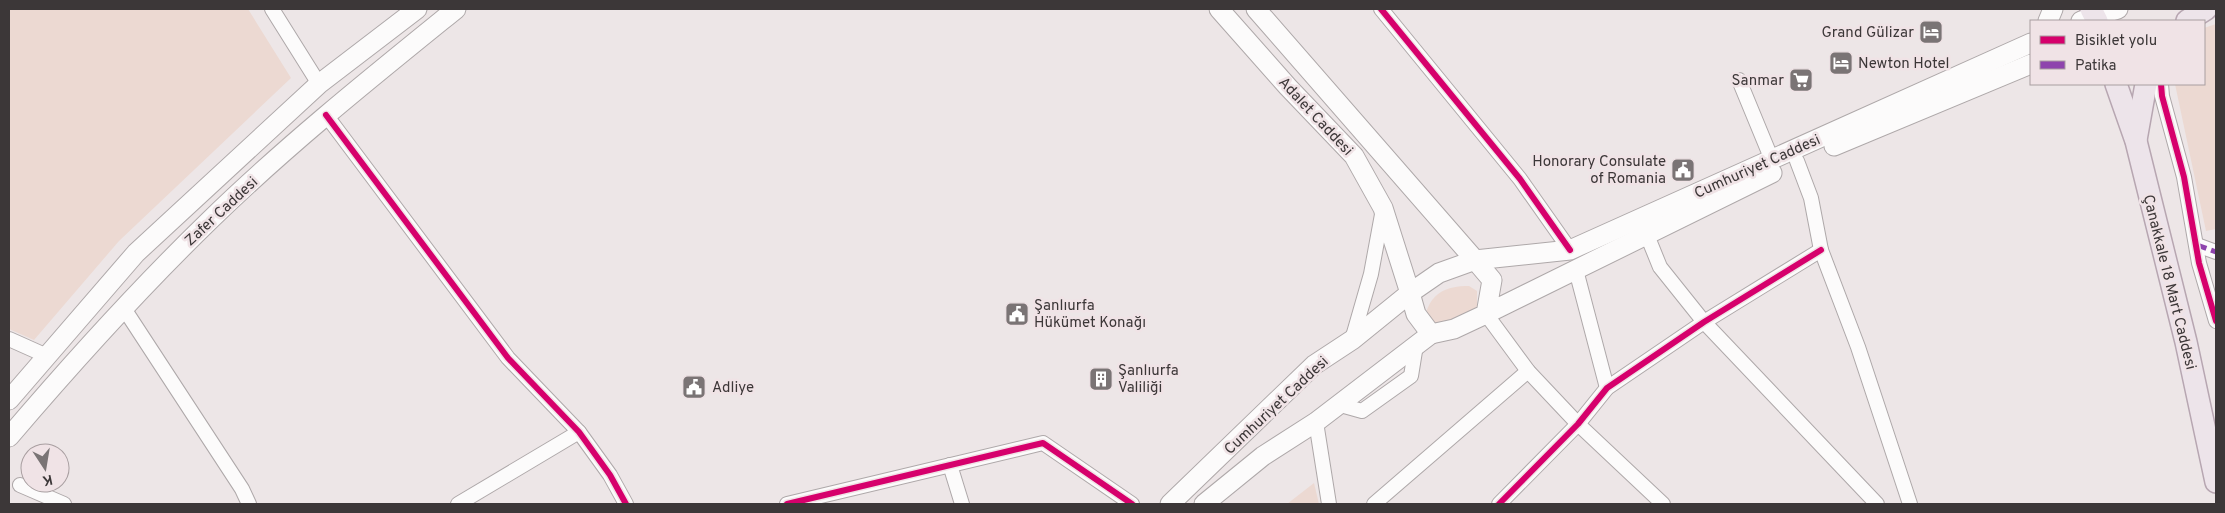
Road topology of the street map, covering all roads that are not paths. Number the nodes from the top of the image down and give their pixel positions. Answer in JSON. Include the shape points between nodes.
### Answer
{"nodes":[{"id":1,"x":272,"y":9,"type":"edge"},
{"id":2,"x":417,"y":9,"type":"edge"},
{"id":3,"x":456,"y":9,"type":"edge"},
{"id":4,"x":1219,"y":9,"type":"edge"},
{"id":5,"x":1256,"y":9,"type":"edge"},
{"id":6,"x":1381,"y":9,"type":"edge"},
{"id":7,"x":2118,"y":9,"type":"edge"},
{"id":8,"x":2206,"y":9,"type":"edge"},
{"id":9,"x":2091,"y":17,"type":"edge"},
{"id":10,"x":2189,"y":20,"type":"edge"},
{"id":11,"x":2030,"y":44,"type":"edge"},
{"id":12,"x":2030,"y":64,"type":"edge"},
{"id":13,"x":1739,"y":80,"type":"dead end"},
{"id":14,"x":318,"y":84,"type":"junction"},
{"id":15,"x":2104,"y":85,"type":"edge"},
{"id":16,"x":2116,"y":85,"type":"edge"},
{"id":17,"x":2146,"y":85,"type":"edge"},
{"id":18,"x":2161,"y":85,"type":"edge"},
{"id":19,"x":2122,"y":104,"type":"junction"},
{"id":20,"x":326,"y":115,"type":"junction"},
{"id":21,"x":2136,"y":141,"type":"junction"},
{"id":22,"x":1772,"y":160,"type":"junction"},
{"id":23,"x":1797,"y":161,"type":"junction"},
{"id":24,"x":1383,"y":208,"type":"junction"},
{"id":25,"x":1647,"y":235,"type":"junction"},
{"id":26,"x":2197,"y":245,"type":"junction"},
{"id":27,"x":1570,"y":250,"type":"junction"},
{"id":28,"x":1821,"y":250,"type":"junction"},
{"id":29,"x":2216,"y":252,"type":"edge"},
{"id":30,"x":1475,"y":260,"type":"junction"},
{"id":31,"x":1576,"y":270,"type":"junction"},
{"id":32,"x":1410,"y":293,"type":"junction"},
{"id":33,"x":123,"y":307,"type":"junction"},
{"id":34,"x":1486,"y":314,"type":"junction"},
{"id":35,"x":2216,"y":321,"type":"edge"},
{"id":36,"x":1704,"y":322,"type":"junction"},
{"id":37,"x":9,"y":339,"type":"edge"},
{"id":38,"x":1423,"y":339,"type":"junction"},
{"id":39,"x":1352,"y":340,"type":"junction"},
{"id":40,"x":47,"y":356,"type":"junction"},
{"id":41,"x":1528,"y":371,"type":"junction"},
{"id":42,"x":1607,"y":388,"type":"junction"},
{"id":43,"x":9,"y":400,"type":"edge"},
{"id":44,"x":1316,"y":422,"type":"junction"},
{"id":45,"x":1578,"y":424,"type":"junction"},
{"id":46,"x":579,"y":432,"type":"junction"},
{"id":47,"x":9,"y":437,"type":"edge"},
{"id":48,"x":2213,"y":454,"type":"edge"},
{"id":49,"x":950,"y":465,"type":"junction"},
{"id":50,"x":2216,"y":482,"type":"edge"},
{"id":51,"x":39,"y":493,"type":"edge"},
{"id":52,"x":64,"y":504,"type":"edge"},
{"id":53,"x":249,"y":504,"type":"edge"},
{"id":54,"x":458,"y":504,"type":"edge"},
{"id":55,"x":626,"y":504,"type":"edge"},
{"id":56,"x":787,"y":504,"type":"edge"},
{"id":57,"x":962,"y":504,"type":"edge"},
{"id":58,"x":1132,"y":504,"type":"edge"},
{"id":59,"x":1170,"y":504,"type":"edge"},
{"id":60,"x":1204,"y":504,"type":"edge"},
{"id":61,"x":1329,"y":504,"type":"edge"},
{"id":62,"x":1374,"y":504,"type":"edge"},
{"id":63,"x":1499,"y":504,"type":"edge"},
{"id":64,"x":1663,"y":504,"type":"edge"},
{"id":65,"x":1877,"y":504,"type":"edge"},
{"id":66,"x":1910,"y":504,"type":"edge"}],
"edges":[{"from":1,"to":14,"type":"street"},
{"from":2,"to":14,"type":"main road","name":"Zafer Caddesi"},
{"from":3,"to":20,"type":"main road","name":"Zafer Caddesi"},
{"from":4,"to":24,"type":"main road","name":"Adalet Caddesi","via":[[1354,156]]},
{"from":5,"to":30,"type":"main road","name":"Adalet Caddesi"},
{"from":6,"to":27,"type":"street","via":[[1520,179]]},
{"from":7,"to":9,"type":"main road"},
{"from":8,"to":10,"type":"main road"},
{"from":11,"to":22,"type":"main road","name":"Cumhuriyet Caddesi"},
{"from":12,"to":23,"type":"main road","name":"Cumhuriyet Caddesi"},
{"from":13,"to":22,"type":"street"},
{"from":14,"to":40,"type":"main road","name":"Zafer Caddesi","via":[[136,253]]},
{"from":15,"to":19,"type":"main road"},
{"from":16,"to":19,"type":"main road","name":"Çanakkale 18 Mart Caddesi"},
{"from":17,"to":21,"type":"main road"},
{"from":18,"to":26,"type":"street"},
{"from":19,"to":21,"type":"main road","name":"Çanakkale 18 Mart Caddesi"},
{"from":20,"to":33,"type":"main road","name":"Zafer Caddesi","via":[[210,220]]},
{"from":20,"to":46,"type":"street","via":[[508,358]]},
{"from":21,"to":48,"type":"main road","name":"Çanakkale 18 Mart Caddesi"},
{"from":22,"to":27,"type":"main road","name":"Cumhuriyet Caddesi"},
{"from":23,"to":25,"type":"main road","name":"Cumhuriyet Caddesi"},
{"from":23,"to":28,"type":"street","via":[[1811,198]]},
{"from":24,"to":32,"type":"main road","name":"Adalet Caddesi"},
{"from":24,"to":39,"type":"street"},
{"from":25,"to":31,"type":"main road","name":"Cumhuriyet Caddesi"},
{"from":25,"to":36,"type":"street","via":[[1660,266]]},
{"from":26,"to":29,"type":"street"},
{"from":26,"to":35,"type":"street"},
{"from":27,"to":30,"type":"main road","name":"Cumhuriyet Caddesi"},
{"from":28,"to":36,"type":"street"},
{"from":28,"to":66,"type":"street","via":[[1858,347]]},
{"from":30,"to":32,"type":"main road","name":"Cumhuriyet Caddesi","via":[[1439,273]]},
{"from":30,"to":34,"type":"main road","name":"Adalet Caddesi","via":[[1492,280]]},
{"from":31,"to":34,"type":"main road","name":"Cumhuriyet Caddesi"},
{"from":31,"to":42,"type":"street"},
{"from":32,"to":38,"type":"main road","name":"Adalet Caddesi"},
{"from":32,"to":39,"type":"main road","name":"Cumhuriyet Caddesi"},
{"from":33,"to":47,"type":"main road","name":"Zafer Caddesi"},
{"from":33,"to":53,"type":"street","via":[[242,488]]},
{"from":34,"to":38,"type":"main road","name":"Cumhuriyet Caddesi"},
{"from":34,"to":41,"type":"street"},
{"from":36,"to":42,"type":"street"},
{"from":36,"to":65,"type":"street"},
{"from":37,"to":40,"type":"street"},
{"from":38,"to":44,"type":"main road","name":"Cumhuriyet Caddesi"},
{"from":39,"to":59,"type":"main road","name":"Cumhuriyet Caddesi","via":[[1314,365]]},
{"from":40,"to":43,"type":"main road","name":"Zafer Caddesi"},
{"from":41,"to":45,"type":"street"},
{"from":41,"to":62,"type":"street"},
{"from":42,"to":45,"type":"street"},
{"from":44,"to":60,"type":"main road","name":"Cumhuriyet Caddesi","via":[[1263,456]]},
{"from":44,"to":61,"type":"street"},
{"from":45,"to":63,"type":"street"},
{"from":45,"to":64,"type":"street"},
{"from":46,"to":54,"type":"street"},
{"from":46,"to":55,"type":"street"},
{"from":48,"to":50,"type":"main road","name":"Çanakkale 18 Mart Caddesi"},
{"from":49,"to":56,"type":"street"},
{"from":49,"to":57,"type":"street"},
{"from":49,"to":58,"type":"street","via":[[1043,443]]},
{"from":51,"to":52,"type":"street"}]}
